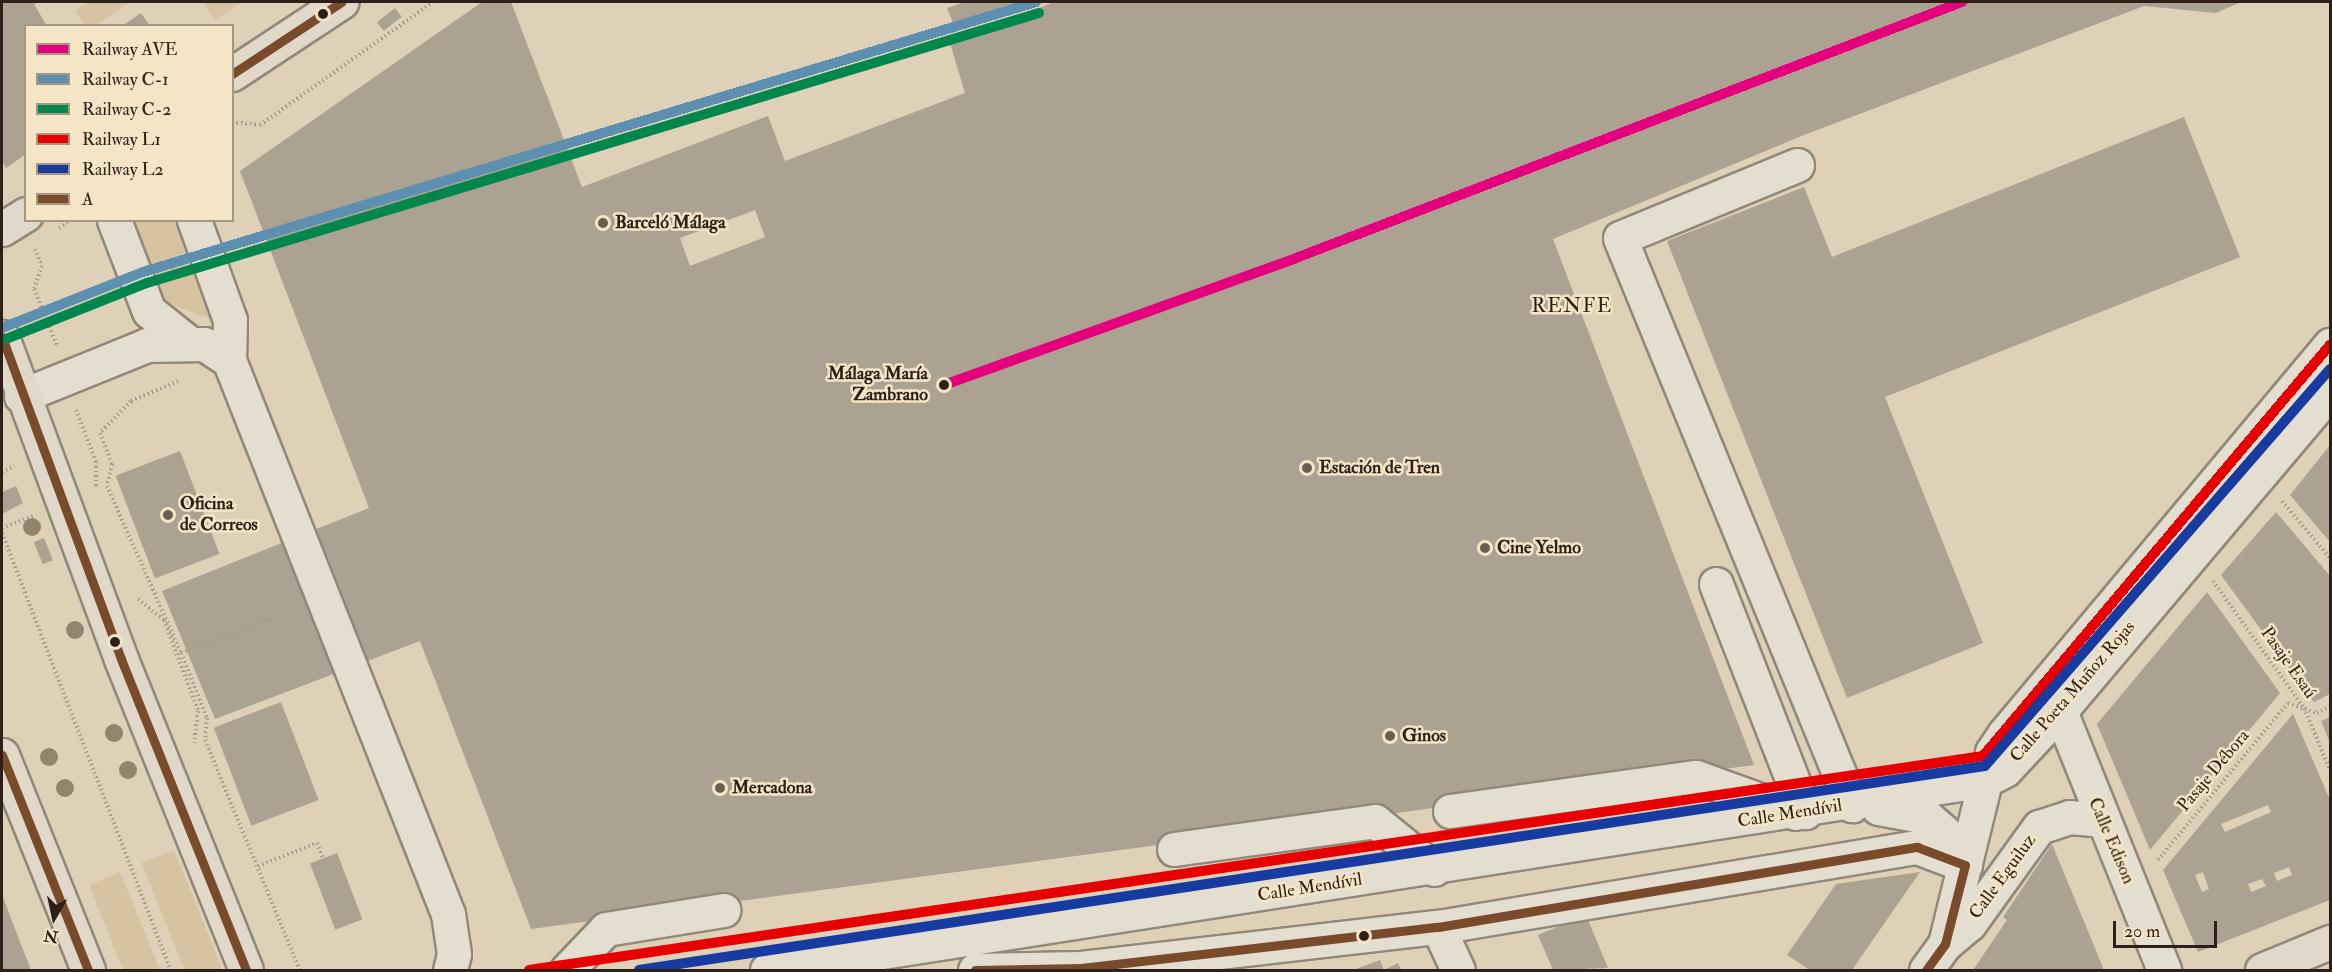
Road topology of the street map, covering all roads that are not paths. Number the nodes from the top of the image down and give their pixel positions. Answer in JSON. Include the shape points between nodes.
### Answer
{"nodes":[{"id":1,"x":341,"y":2,"type":"edge"},
{"id":2,"x":234,"y":73,"type":"edge"},
{"id":3,"x":1797,"y":165,"type":"dead end"},
{"id":4,"x":115,"y":222,"type":"edge"},
{"id":5,"x":195,"y":222,"type":"edge"},
{"id":6,"x":2,"y":337,"type":"edge"},
{"id":7,"x":188,"y":342,"type":"junction"},
{"id":8,"x":2331,"y":345,"type":"edge"},
{"id":9,"x":229,"y":360,"type":"junction"},
{"id":10,"x":2331,"y":392,"type":"edge"},
{"id":11,"x":11,"y":400,"type":"edge"},
{"id":12,"x":1716,"y":584,"type":"dead end"},
{"id":13,"x":2060,"y":711,"type":"junction"},
{"id":14,"x":2,"y":755,"type":"edge"},
{"id":15,"x":1986,"y":780,"type":"junction"},
{"id":16,"x":1852,"y":805,"type":"junction"},
{"id":17,"x":1450,"y":811,"type":"dead end"},
{"id":18,"x":1800,"y":813,"type":"junction"},
{"id":19,"x":2102,"y":820,"type":"junction"},
{"id":20,"x":1174,"y":849,"type":"dead end"},
{"id":21,"x":1965,"y":865,"type":"junction"},
{"id":22,"x":1434,"y":869,"type":"junction"},
{"id":23,"x":723,"y":910,"type":"dead end"},
{"id":24,"x":1438,"y":927,"type":"junction"},
{"id":25,"x":2331,"y":942,"type":"edge"},
{"id":26,"x":1945,"y":944,"type":"junction"},
{"id":27,"x":1219,"y":962,"type":"edge"},
{"id":28,"x":1133,"y":967,"type":"edge"},
{"id":29,"x":88,"y":970,"type":"edge"},
{"id":30,"x":246,"y":970,"type":"edge"},
{"id":31,"x":450,"y":970,"type":"edge"},
{"id":32,"x":567,"y":970,"type":"edge"},
{"id":33,"x":785,"y":970,"type":"edge"},
{"id":34,"x":975,"y":970,"type":"edge"},
{"id":35,"x":1458,"y":970,"type":"edge"},
{"id":36,"x":1926,"y":970,"type":"edge"},
{"id":37,"x":2164,"y":970,"type":"edge"},
{"id":38,"x":2262,"y":970,"type":"edge"}],
"edges":[{"from":1,"to":2,"type":"main road"},
{"from":3,"to":16,"type":"street","via":[[1620,238]]},
{"from":4,"to":7,"type":"street","via":[[149,312]]},
{"from":5,"to":9,"type":"street","via":[[230,320]]},
{"from":6,"to":11,"type":"main road"},
{"from":7,"to":9,"type":"street","via":[[204,344]]},
{"from":7,"to":11,"type":"street","via":[[147,345]]},
{"from":8,"to":15,"type":"street","name":"Calle Poeta Muñoz Rojas","via":[[2004,734],[1992,752]]},
{"from":9,"to":31,"type":"street","via":[[448,914],[454,954]]},
{"from":10,"to":13,"type":"street","name":"Calle Poeta Muñoz Rojas"},
{"from":11,"to":30,"type":"main road"},
{"from":12,"to":18,"type":"street"},
{"from":13,"to":15,"type":"street","name":"Calle Poeta Muñoz Rojas","via":[[2005,770]]},
{"from":13,"to":19,"type":"street","name":"Calle Edison"},
{"from":14,"to":29,"type":"main road"},
{"from":15,"to":16,"type":"street","name":"Calle Mendívil"},
{"from":15,"to":21,"type":"street","name":"Calle Eguiluz"},
{"from":16,"to":18,"type":"street","name":"Calle Mendívil"},
{"from":16,"to":21,"type":"street","name":"Calle Mendívil","via":[[1928,817],[1952,839]]},
{"from":17,"to":18,"type":"street","via":[[1696,777]]},
{"from":18,"to":22,"type":"street","name":"Calle Mendívil"},
{"from":19,"to":26,"type":"street","name":"Calle Eguiluz","via":[[2068,817],[2039,827],[1969,924]]},
{"from":19,"to":37,"type":"street","name":"Calle Edison"},
{"from":20,"to":22,"type":"street","via":[[1375,821]]},
{"from":21,"to":24,"type":"street","via":[[1917,847]]},
{"from":21,"to":26,"type":"street","name":"Calle Eguiluz"},
{"from":22,"to":33,"type":"street","name":"Calle Mendívil"},
{"from":23,"to":32,"type":"street","via":[[606,929]]},
{"from":24,"to":27,"type":"street"},
{"from":24,"to":35,"type":"street"},
{"from":25,"to":38,"type":"main road"},
{"from":26,"to":36,"type":"street","name":"Calle Eguiluz"},
{"from":27,"to":28,"type":"street"},
{"from":28,"to":34,"type":"street"}]}
